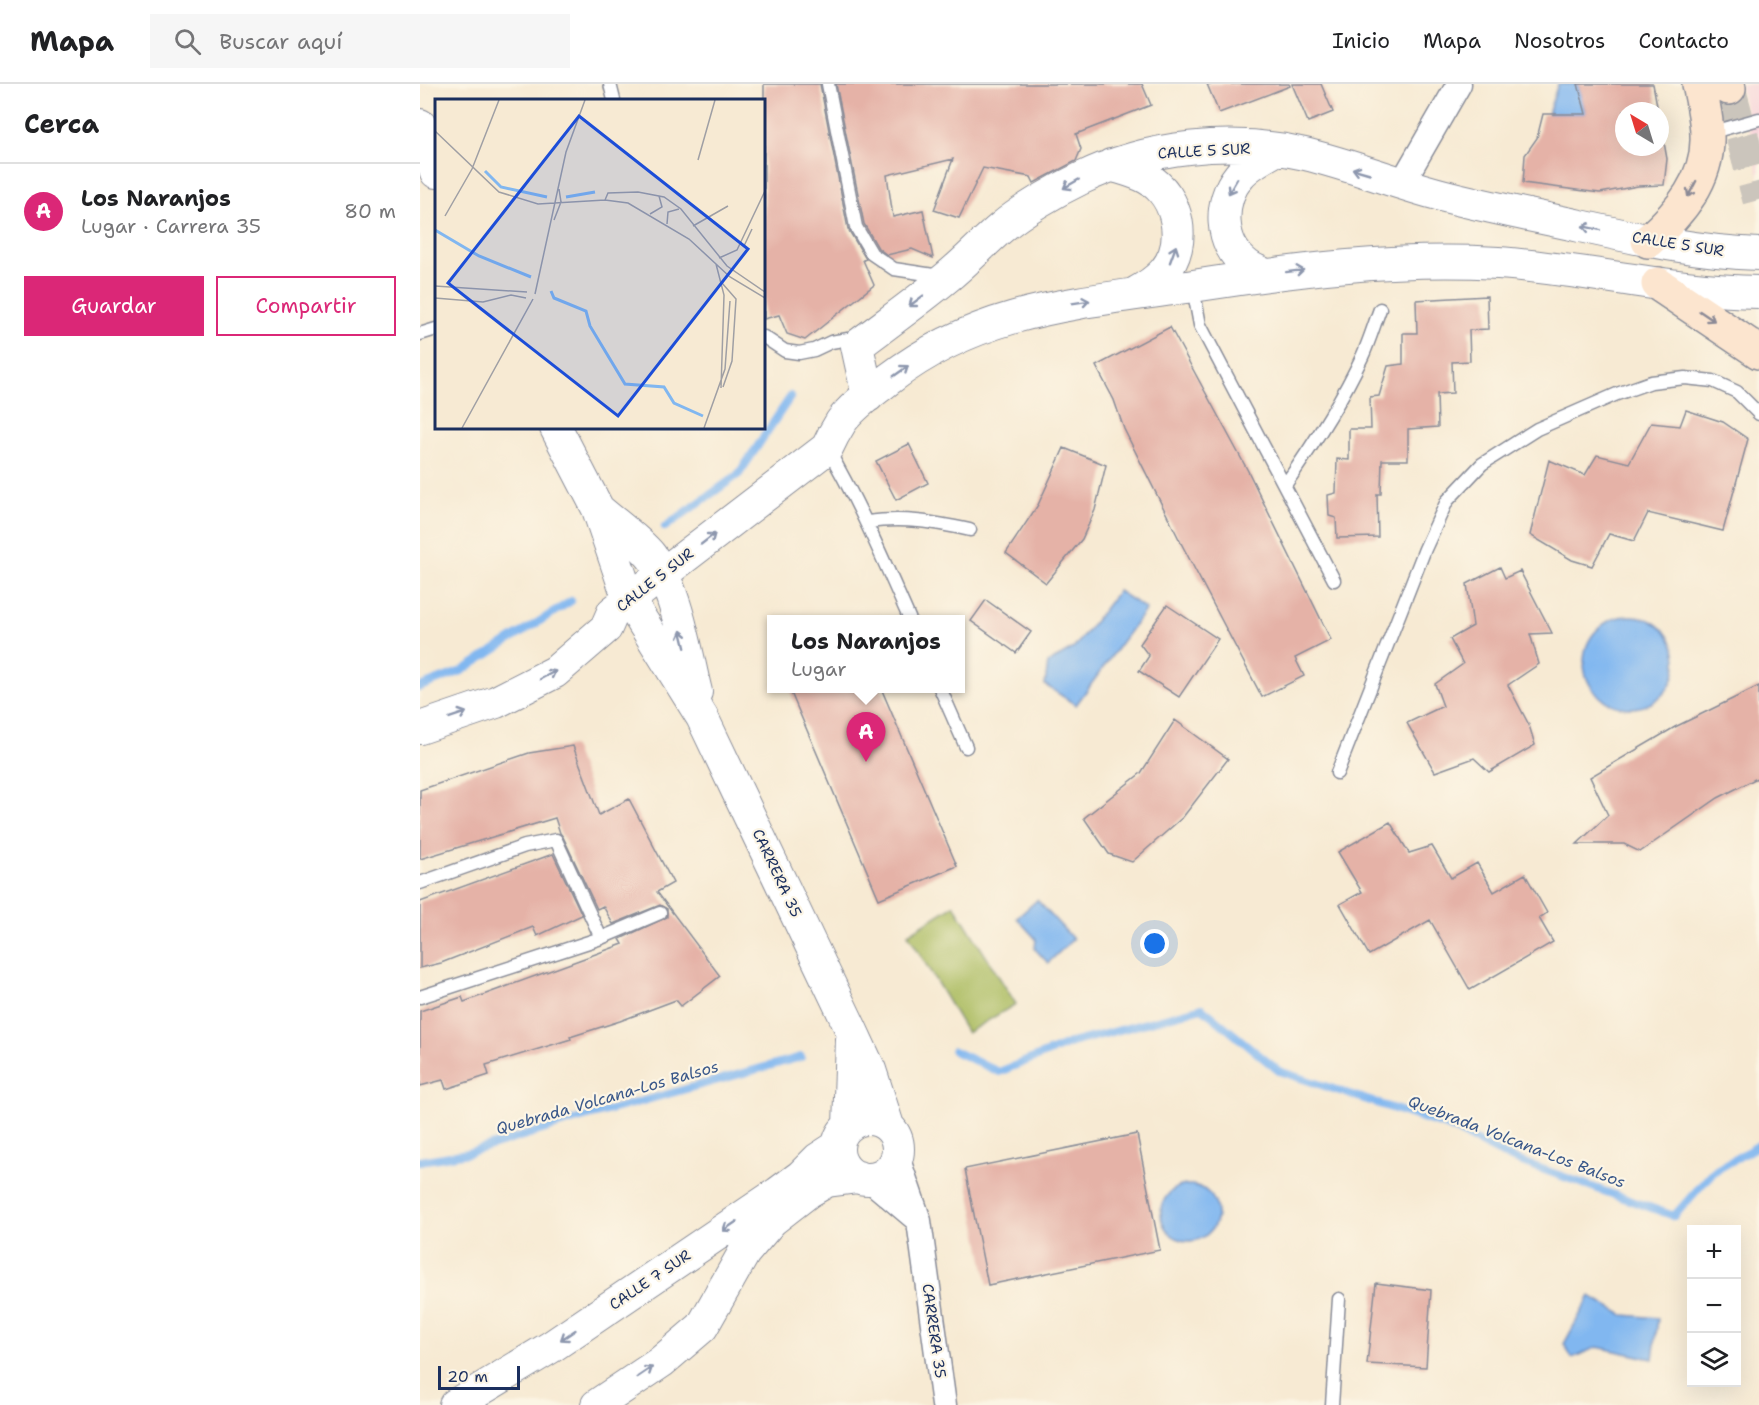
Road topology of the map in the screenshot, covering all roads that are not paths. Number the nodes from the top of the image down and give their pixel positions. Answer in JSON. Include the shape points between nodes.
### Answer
{"nodes":[{"id":1,"x":610,"y":84,"type":"edge"},
{"id":2,"x":828,"y":84,"type":"edge"},
{"id":3,"x":1459,"y":84,"type":"edge"},
{"id":4,"x":1719,"y":85,"type":"edge"},
{"id":5,"x":614,"y":99,"type":"edge"},
{"id":6,"x":1759,"y":118,"type":"edge"},
{"id":7,"x":420,"y":125,"type":"edge"},
{"id":8,"x":1707,"y":134,"type":"junction"},
{"id":9,"x":1277,"y":149,"type":"junction"},
{"id":10,"x":1112,"y":165,"type":"junction"},
{"id":11,"x":435,"y":169,"type":"edge"},
{"id":12,"x":1402,"y":183,"type":"junction"},
{"id":13,"x":1648,"y":241,"type":"junction"},
{"id":14,"x":1759,"y":254,"type":"edge"},
{"id":15,"x":1263,"y":274,"type":"junction"},
{"id":16,"x":947,"y":277,"type":"junction"},
{"id":17,"x":1658,"y":284,"type":"junction"},
{"id":18,"x":1193,"y":286,"type":"junction"},
{"id":19,"x":1759,"y":292,"type":"edge"},
{"id":20,"x":1134,"y":295,"type":"junction"},
{"id":21,"x":1380,"y":309,"type":"dead end"},
{"id":22,"x":435,"y":329,"type":"edge"},
{"id":23,"x":420,"y":334,"type":"edge"},
{"id":24,"x":765,"y":337,"type":"edge"},
{"id":25,"x":856,"y":346,"type":"junction"},
{"id":26,"x":1759,"y":351,"type":"edge"},
{"id":27,"x":868,"y":396,"type":"junction"},
{"id":28,"x":1759,"y":414,"type":"edge"},
{"id":29,"x":556,"y":429,"type":"edge"},
{"id":30,"x":826,"y":448,"type":"junction"},
{"id":31,"x":1285,"y":485,"type":"junction"},
{"id":32,"x":598,"y":510,"type":"junction"},
{"id":33,"x":867,"y":522,"type":"junction"},
{"id":34,"x":970,"y":530,"type":"dead end"},
{"id":35,"x":663,"y":575,"type":"junction"},
{"id":36,"x":1334,"y":580,"type":"dead end"},
{"id":37,"x":629,"y":600,"type":"junction"},
{"id":38,"x":908,"y":615,"type":"edge"},
{"id":39,"x":942,"y":693,"type":"edge"},
{"id":40,"x":702,"y":717,"type":"junction"},
{"id":41,"x":420,"y":728,"type":"edge"},
{"id":42,"x":966,"y":747,"type":"dead end"},
{"id":43,"x":1337,"y":773,"type":"dead end"},
{"id":44,"x":420,"y":883,"type":"edge"},
{"id":45,"x":660,"y":914,"type":"dead end"},
{"id":46,"x":601,"y":938,"type":"junction"},
{"id":47,"x":420,"y":998,"type":"edge"},
{"id":48,"x":851,"y":1029,"type":"junction"},
{"id":49,"x":888,"y":1126,"type":"junction"},
{"id":50,"x":844,"y":1136,"type":"junction"},
{"id":51,"x":897,"y":1157,"type":"junction"},
{"id":52,"x":864,"y":1178,"type":"junction"},
{"id":53,"x":919,"y":1221,"type":"junction"},
{"id":54,"x":1339,"y":1299,"type":"dead end"},
{"id":55,"x":455,"y":1405,"type":"edge"},
{"id":56,"x":597,"y":1405,"type":"edge"},
{"id":57,"x":944,"y":1405,"type":"edge"},
{"id":58,"x":1332,"y":1405,"type":"edge"}],
"edges":[{"from":1,"to":5,"type":"lane"},
{"from":2,"to":16,"type":"lane","via":[[856,227],[872,254],[894,269]]},
{"from":3,"to":12,"type":"street"},
{"from":4,"to":8,"type":"main road"},
{"from":6,"to":8,"type":"lane"},
{"from":7,"to":11,"type":"street"},
{"from":8,"to":13,"type":"main road","one_way":true,"via":[[1702,169],[1693,189],[1682,208]]},
{"from":9,"to":10,"type":"street","name":"CALLE 5 SUR","via":[[1190,148]]},
{"from":12,"to":9,"type":"street","name":"CALLE 5 SUR","one_way":true},
{"from":9,"to":15,"type":"street","one_way":true,"via":[[1240,174],[1229,191],[1224,210],[1233,249],[1246,264]]},
{"from":10,"to":16,"type":"street","name":"CALLE 5 SUR","one_way":true,"via":[[1078,180],[1002,227]]},
{"from":20,"to":10,"type":"street","one_way":true,"via":[[1166,271],[1175,252],[1178,231],[1174,210],[1164,192],[1148,179]]},
{"from":13,"to":12,"type":"street","name":"CALLE 5 SUR","one_way":true,"via":[[1439,195]]},
{"from":13,"to":14,"type":"street","name":"CALLE 5 SUR"},
{"from":15,"to":17,"type":"street","name":"CALLE 5 SUR","one_way":true,"via":[[1432,261],[1500,263]]},
{"from":15,"to":18,"type":"street","name":"CALLE 5 SUR"},
{"from":16,"to":25,"type":"street","name":"CALLE 5 SUR","one_way":true},
{"from":17,"to":19,"type":"street","name":"CALLE 5 SUR","via":[[1719,292]]},
{"from":17,"to":26,"type":"main road","one_way":true},
{"from":18,"to":20,"type":"street","name":"CALLE 5 SUR"},
{"from":18,"to":31,"type":"lane","via":[[1200,325]]},
{"from":27,"to":20,"type":"street","name":"CALLE 5 SUR","one_way":true,"via":[[946,342],[998,321],[1038,310]]},
{"from":21,"to":31,"type":"lane","via":[[1362,357],[1338,402]]},
{"from":22,"to":23,"type":"lane"},
{"from":24,"to":25,"type":"lane","via":[[785,351],[799,353],[848,339]]},
{"from":25,"to":27,"type":"street"},
{"from":27,"to":30,"type":"street","name":"CALLE 5 SUR","via":[[842,420]]},
{"from":28,"to":43,"type":"lane","via":[[1737,392],[1713,381],[1685,378],[1651,382],[1537,429],[1482,464],[1448,501],[1429,539]]},
{"from":29,"to":32,"type":"street","name":"CARRERA 35"},
{"from":30,"to":33,"type":"lane"},
{"from":35,"to":30,"type":"street","name":"CALLE 5 SUR","one_way":true},
{"from":31,"to":36,"type":"lane"},
{"from":32,"to":35,"type":"street","name":"CARRERA 35","via":[[651,556]]},
{"from":32,"to":37,"type":"street","name":"CARRERA 35"},
{"from":33,"to":34,"type":"lane","via":[[927,520]]},
{"from":33,"to":38,"type":"lane"},
{"from":35,"to":37,"type":"street","name":"CALLE 5 SUR"},
{"from":40,"to":35,"type":"street","name":"CARRERA 35","one_way":true,"via":[[673,600]]},
{"from":37,"to":40,"type":"street","name":"CARRERA 35"},
{"from":41,"to":37,"type":"street","name":"CALLE 5 SUR","one_way":true,"via":[[496,702],[555,672],[606,628],[613,612]]},
{"from":39,"to":42,"type":"lane"},
{"from":40,"to":48,"type":"street","name":"CARRERA 35"},
{"from":44,"to":46,"type":"lane","via":[[525,846],[556,840]]},
{"from":45,"to":46,"type":"lane"},
{"from":46,"to":47,"type":"lane"},
{"from":48,"to":49,"type":"street","name":"CARRERA 35","via":[[870,1070]]},
{"from":48,"to":50,"type":"street","name":"CARRERA 35","via":[[852,1073]]},
{"from":49,"to":50,"type":"street","via":[[868,1119],[858,1121]]},
{"from":49,"to":51,"type":"street","via":[[897,1139]]},
{"from":50,"to":52,"type":"street","via":[[839,1156],[843,1165]]},
{"from":50,"to":55,"type":"street","name":"CALLE 7 SUR","one_way":true,"via":[[769,1200],[551,1347]]},
{"from":51,"to":52,"type":"street","via":[[887,1172]]},
{"from":51,"to":53,"type":"street","name":"CARRERA 35"},
{"from":52,"to":53,"type":"street"},
{"from":56,"to":52,"type":"street","one_way":true,"via":[[662,1362],[702,1327],[744,1253],[772,1220],[827,1181]]},
{"from":53,"to":57,"type":"street","name":"CARRERA 35"},
{"from":54,"to":58,"type":"lane"}]}
